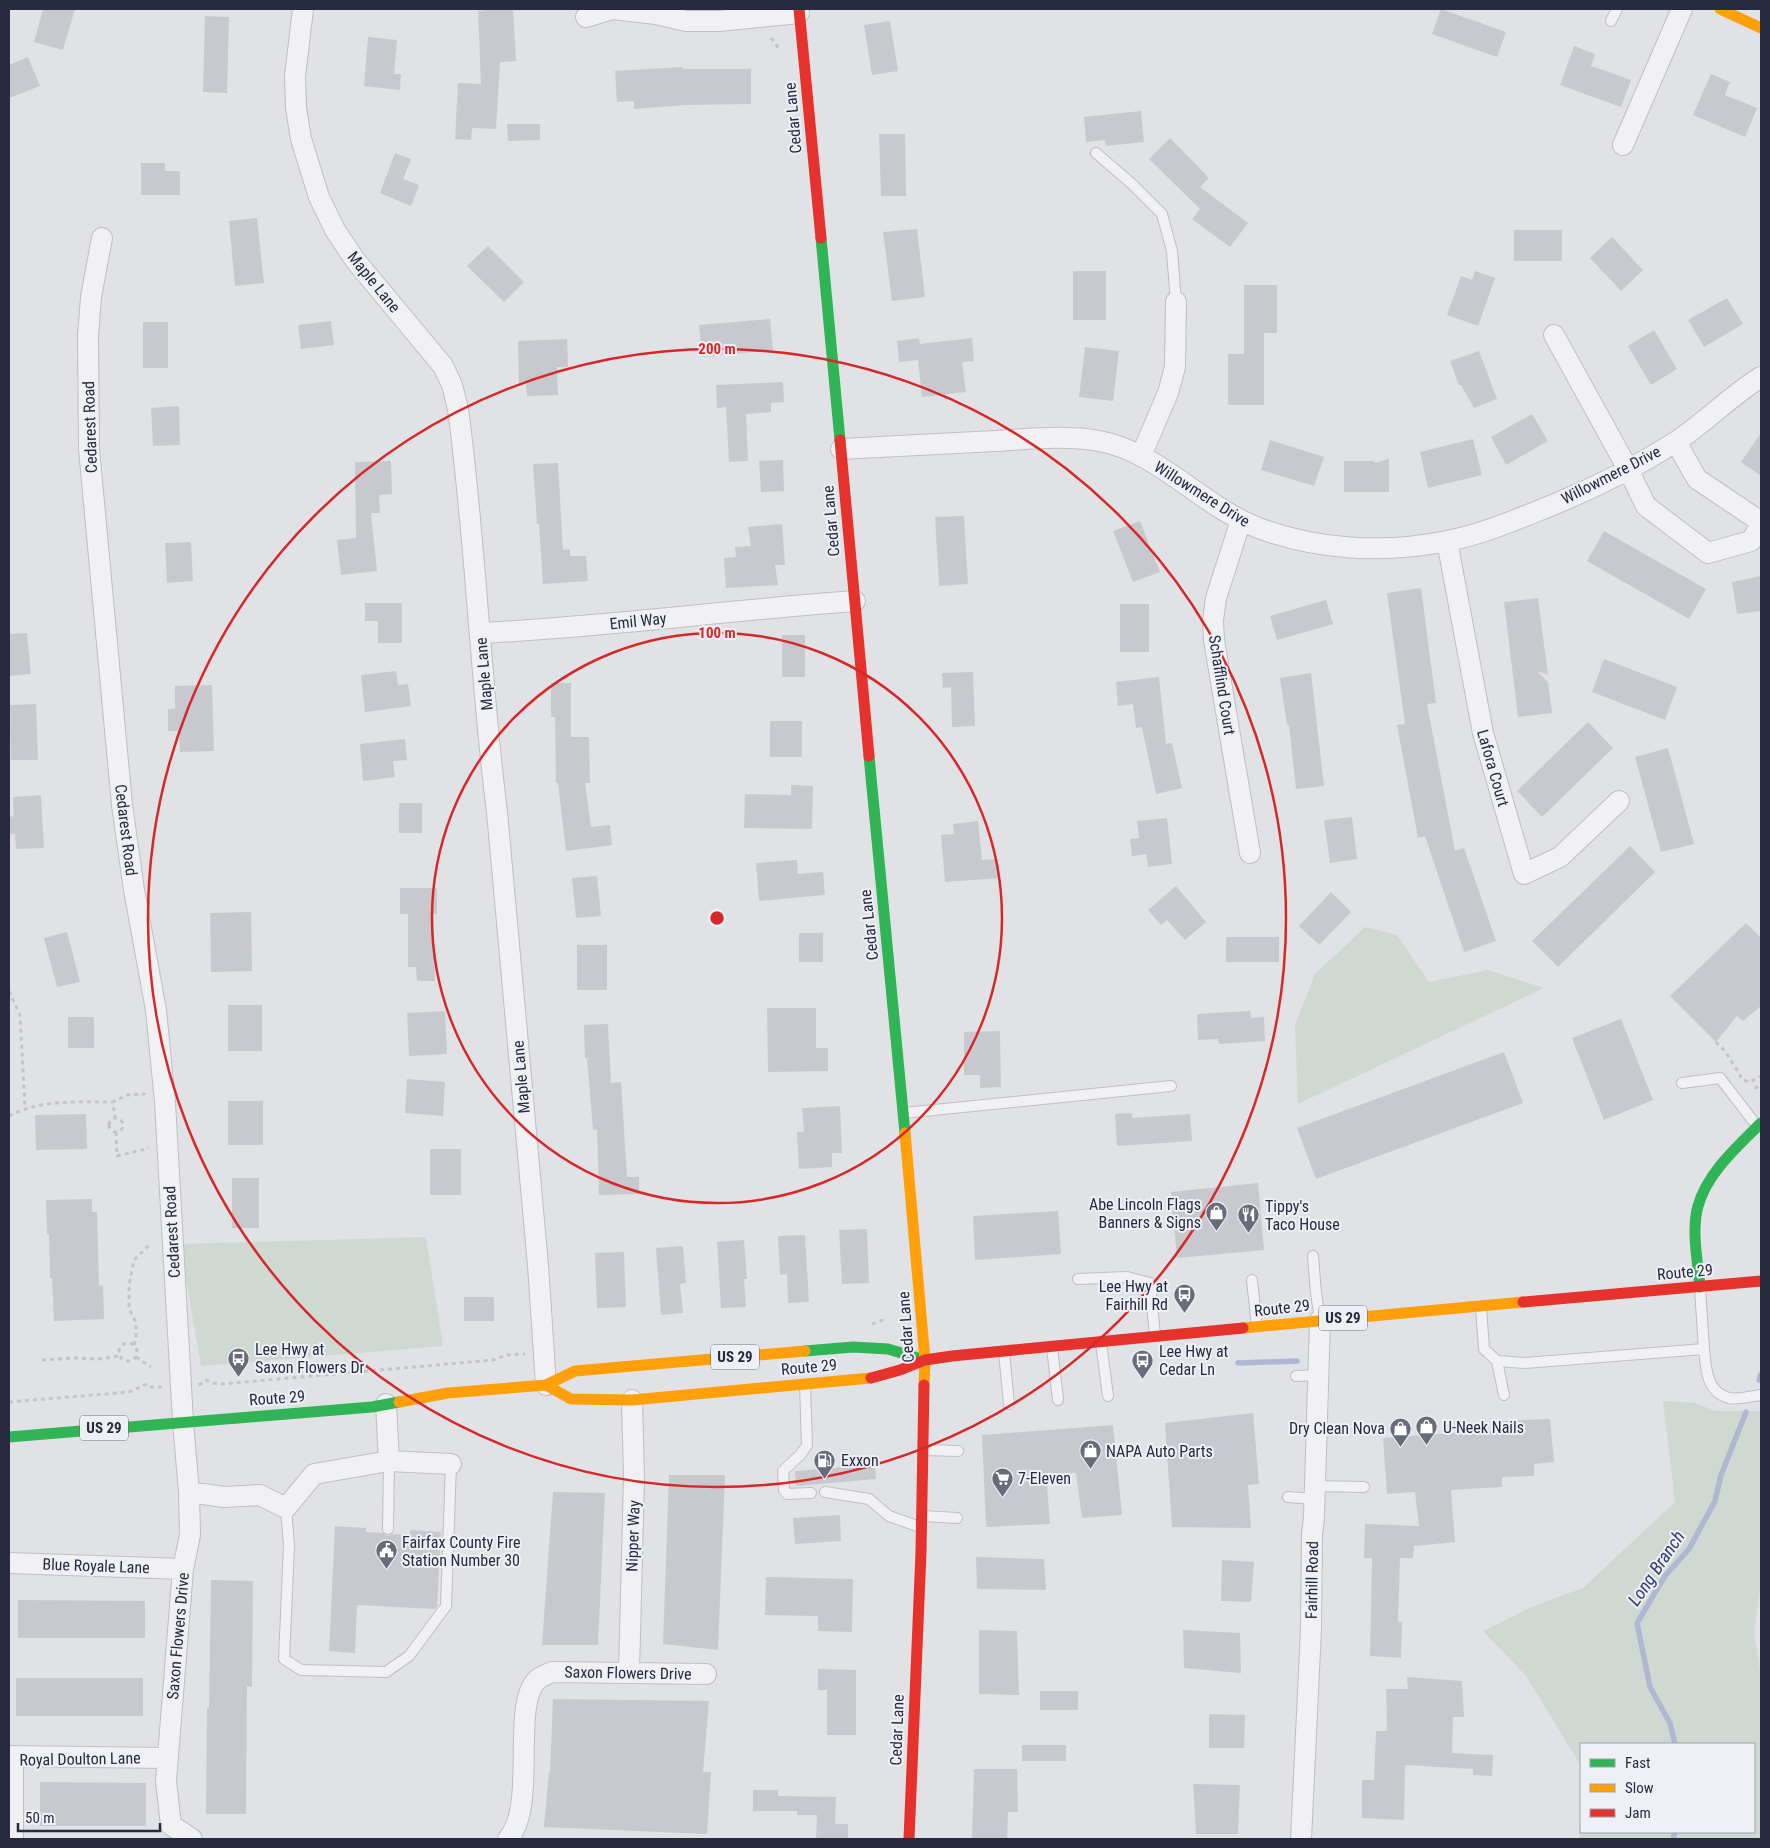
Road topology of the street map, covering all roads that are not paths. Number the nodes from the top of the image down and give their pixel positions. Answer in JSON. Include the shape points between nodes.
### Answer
{"nodes":[{"id":1,"x":302,"y":9,"type":"edge"},
{"id":2,"x":1617,"y":9,"type":"edge"},
{"id":3,"x":1682,"y":9,"type":"edge"},
{"id":4,"x":1720,"y":9,"type":"edge"},
{"id":5,"x":799,"y":11,"type":"edge"},
{"id":6,"x":586,"y":17,"type":"dead end"},
{"id":7,"x":1611,"y":21,"type":"dead end"},
{"id":8,"x":1761,"y":28,"type":"edge"},
{"id":9,"x":1623,"y":145,"type":"dead end"},
{"id":10,"x":1096,"y":152,"type":"dead end"},
{"id":11,"x":102,"y":238,"type":"dead end"},
{"id":12,"x":1176,"y":302,"type":"joint"},
{"id":13,"x":1554,"y":335,"type":"dead end"},
{"id":14,"x":1761,"y":377,"type":"edge"},
{"id":15,"x":1676,"y":442,"type":"junction"},
{"id":16,"x":841,"y":449,"type":"junction"},
{"id":17,"x":1141,"y":456,"type":"junction"},
{"id":18,"x":1628,"y":470,"type":"junction"},
{"id":19,"x":1241,"y":520,"type":"junction"},
{"id":20,"x":1761,"y":523,"type":"edge"},
{"id":21,"x":1447,"y":541,"type":"junction"},
{"id":22,"x":855,"y":601,"type":"junction"},
{"id":23,"x":480,"y":633,"type":"junction"},
{"id":24,"x":1619,"y":801,"type":"dead end"},
{"id":25,"x":1250,"y":853,"type":"dead end"},
{"id":26,"x":1682,"y":1083,"type":"dead end"},
{"id":27,"x":1171,"y":1086,"type":"dead end"},
{"id":28,"x":903,"y":1113,"type":"junction"},
{"id":29,"x":1760,"y":1127,"type":"edge"},
{"id":30,"x":1314,"y":1256,"type":"dead end"},
{"id":31,"x":1078,"y":1279,"type":"dead end"},
{"id":32,"x":1252,"y":1280,"type":"dead end"},
{"id":33,"x":1761,"y":1281,"type":"edge"},
{"id":34,"x":1700,"y":1287,"type":"junction"},
{"id":35,"x":1481,"y":1306,"type":"junction"},
{"id":36,"x":1320,"y":1320,"type":"junction"},
{"id":37,"x":1257,"y":1327,"type":"junction"},
{"id":38,"x":1155,"y":1337,"type":"junction"},
{"id":39,"x":1101,"y":1342,"type":"junction"},
{"id":40,"x":1052,"y":1347,"type":"junction"},
{"id":41,"x":1704,"y":1349,"type":"junction"},
{"id":42,"x":1004,"y":1351,"type":"junction"},
{"id":43,"x":925,"y":1360,"type":"junction"},
{"id":44,"x":1497,"y":1361,"type":"junction"},
{"id":45,"x":1296,"y":1376,"type":"dead end"},
{"id":46,"x":1318,"y":1376,"type":"junction"},
{"id":47,"x":805,"y":1384,"type":"junction"},
{"id":48,"x":546,"y":1385,"type":"junction"},
{"id":49,"x":1504,"y":1395,"type":"dead end"},
{"id":50,"x":1761,"y":1395,"type":"edge"},
{"id":51,"x":1108,"y":1396,"type":"dead end"},
{"id":52,"x":632,"y":1400,"type":"junction"},
{"id":53,"x":1058,"y":1400,"type":"dead end"},
{"id":54,"x":386,"y":1404,"type":"junction"},
{"id":55,"x":1009,"y":1404,"type":"dead end"},
{"id":56,"x":183,"y":1422,"type":"junction"},
{"id":57,"x":9,"y":1437,"type":"edge"},
{"id":58,"x":923,"y":1450,"type":"junction"},
{"id":59,"x":958,"y":1451,"type":"dead end"},
{"id":60,"x":389,"y":1460,"type":"junction"},
{"id":61,"x":451,"y":1464,"type":"joint"},
{"id":62,"x":1364,"y":1487,"type":"dead end"},
{"id":63,"x":189,"y":1492,"type":"junction"},
{"id":64,"x":825,"y":1492,"type":"dead end"},
{"id":65,"x":1314,"y":1492,"type":"junction"},
{"id":66,"x":811,"y":1493,"type":"dead end"},
{"id":67,"x":1288,"y":1497,"type":"dead end"},
{"id":68,"x":286,"y":1508,"type":"junction"},
{"id":69,"x":958,"y":1518,"type":"dead end"},
{"id":70,"x":922,"y":1522,"type":"junction"},
{"id":71,"x":388,"y":1529,"type":"dead end"},
{"id":72,"x":9,"y":1563,"type":"edge"},
{"id":73,"x":183,"y":1569,"type":"junction"},
{"id":74,"x":629,"y":1672,"type":"junction"},
{"id":75,"x":706,"y":1674,"type":"dead end"},
{"id":76,"x":11,"y":1756,"type":"edge"},
{"id":77,"x":167,"y":1758,"type":"junction"},
{"id":78,"x":13,"y":1839,"type":"edge"},
{"id":79,"x":192,"y":1839,"type":"edge"},
{"id":80,"x":509,"y":1839,"type":"edge"},
{"id":81,"x":909,"y":1839,"type":"edge"},
{"id":82,"x":1301,"y":1839,"type":"edge"}],
"edges":[{"from":1,"to":23,"type":"street","name":"Maple Lane","via":[[295,76],[296,108],[301,139],[319,197],[354,260],[442,366],[452,386],[462,443]]},
{"from":2,"to":7,"type":"lane"},
{"from":3,"to":9,"type":"street"},
{"from":4,"to":8,"type":"main road"},
{"from":5,"to":6,"type":"street","via":[[710,21],[686,21],[613,9]]},
{"from":5,"to":16,"type":"main road","name":"Cedar Lane"},
{"from":10,"to":12,"type":"lane","via":[[1162,214],[1172,250]]},
{"from":11,"to":56,"type":"street","name":"Cedarest Road","via":[[91,297],[88,336],[89,449],[122,805],[160,1047]]},
{"from":12,"to":17,"type":"street","via":[[1175,367],[1168,393]]},
{"from":13,"to":18,"type":"street"},
{"from":14,"to":15,"type":"street","name":"Willowmere Drive"},
{"from":15,"to":18,"type":"street","name":"Willowmere Drive"},
{"from":15,"to":20,"type":"street","via":[[1698,479]]},
{"from":16,"to":17,"type":"street","name":"Willowmere Drive","via":[[1080,439],[1100,441]]},
{"from":16,"to":22,"type":"main road","name":"Cedar Lane"},
{"from":17,"to":19,"type":"street","name":"Willowmere Drive"},
{"from":18,"to":20,"type":"street","via":[[1646,506],[1708,553],[1751,541]]},
{"from":18,"to":21,"type":"street","name":"Willowmere Drive","via":[[1514,521]]},
{"from":19,"to":21,"type":"street","name":"Willowmere Drive","via":[[1294,539],[1330,546],[1364,548]]},
{"from":19,"to":25,"type":"street","name":"Schafflind Court","via":[[1216,598],[1213,620]]},
{"from":21,"to":24,"type":"street","name":"Lafora Court","via":[[1482,733],[1524,874],[1560,857]]},
{"from":22,"to":23,"type":"street","name":"Emil Way"},
{"from":22,"to":28,"type":"main road","name":"Cedar Lane"},
{"from":23,"to":48,"type":"street","name":"Maple Lane"},
{"from":26,"to":29,"type":"lane","via":[[1720,1078]]},
{"from":27,"to":28,"type":"lane"},
{"from":28,"to":43,"type":"main road","name":"Cedar Lane"},
{"from":29,"to":34,"type":"main road","via":[[1723,1162],[1698,1205],[1695,1238]]},
{"from":30,"to":36,"type":"lane"},
{"from":31,"to":38,"type":"lane","via":[[1128,1278],[1150,1283]]},
{"from":32,"to":37,"type":"lane"},
{"from":33,"to":34,"type":"main road","name":"Route 29","number":"US 29"},
{"from":34,"to":35,"type":"main road","name":"Route 29","number":"US 29"},
{"from":34,"to":41,"type":"lane"},
{"from":35,"to":36,"type":"main road","name":"Route 29","number":"US 29"},
{"from":35,"to":44,"type":"lane","via":[[1484,1349]]},
{"from":36,"to":37,"type":"main road","name":"Route 29","number":"US 29"},
{"from":36,"to":46,"type":"street","name":"Fairhill Road"},
{"from":37,"to":38,"type":"main road","name":"Route 29","number":"US 29"},
{"from":38,"to":39,"type":"main road","name":"Route 29","number":"US 29"},
{"from":39,"to":40,"type":"main road","name":"Route 29","number":"US 29"},
{"from":39,"to":51,"type":"lane"},
{"from":40,"to":42,"type":"main road","name":"Route 29","number":"US 29"},
{"from":40,"to":53,"type":"lane"},
{"from":41,"to":44,"type":"lane","via":[[1525,1364]]},
{"from":41,"to":50,"type":"lane","via":[[1707,1378],[1716,1391],[1730,1398]]},
{"from":42,"to":43,"type":"main road","name":"Route 29","number":"US 29"},
{"from":42,"to":55,"type":"lane"},
{"from":43,"to":47,"type":"main road","name":"Route 29","number":"US 29","via":[[871,1378]]},
{"from":43,"to":48,"type":"main road","name":"Route 29","number":"US 29","via":[[888,1349],[853,1347],[575,1371]]},
{"from":43,"to":58,"type":"main road","name":"Cedar Lane"},
{"from":44,"to":49,"type":"lane"},
{"from":45,"to":46,"type":"lane"},
{"from":46,"to":65,"type":"street","name":"Fairhill Road"},
{"from":47,"to":52,"type":"main road","name":"Route 29","number":"US 29"},
{"from":47,"to":66,"type":"lane","via":[[807,1445],[784,1471],[784,1490],[787,1494]]},
{"from":48,"to":52,"type":"main road","name":"Route 29","number":"US 29","via":[[571,1398]]},
{"from":48,"to":54,"type":"main road","name":"Route 29","number":"US 29","via":[[448,1392]]},
{"from":52,"to":74,"type":"street","name":"Nipper Way","via":[[634,1478]]},
{"from":54,"to":56,"type":"main road","name":"Route 29","number":"US 29"},
{"from":54,"to":60,"type":"street"},
{"from":56,"to":57,"type":"main road","name":"Route 29","number":"US 29"},
{"from":56,"to":63,"type":"street","name":"Saxon Flowers Drive"},
{"from":58,"to":59,"type":"lane"},
{"from":58,"to":70,"type":"main road","name":"Cedar Lane"},
{"from":60,"to":61,"type":"street"},
{"from":60,"to":68,"type":"street","via":[[314,1474]]},
{"from":60,"to":71,"type":"lane"},
{"from":61,"to":68,"type":"lane","via":[[446,1606],[409,1656],[386,1672],[301,1670],[284,1659],[289,1546]]},
{"from":62,"to":65,"type":"lane"},
{"from":63,"to":68,"type":"street","via":[[224,1496],[260,1495]]},
{"from":63,"to":73,"type":"street","name":"Saxon Flowers Drive","via":[[190,1535]]},
{"from":64,"to":70,"type":"lane","via":[[869,1499],[889,1516]]},
{"from":65,"to":67,"type":"lane"},
{"from":65,"to":82,"type":"street","name":"Fairhill Road"},
{"from":69,"to":70,"type":"lane"},
{"from":70,"to":81,"type":"main road","name":"Cedar Lane"},
{"from":72,"to":73,"type":"street","name":"Blue Royale Lane"},
{"from":73,"to":77,"type":"street","name":"Saxon Flowers Drive"},
{"from":74,"to":75,"type":"street","name":"Saxon Flowers Drive"},
{"from":74,"to":80,"type":"street","name":"Saxon Flowers Drive","via":[[552,1672],[537,1679],[527,1698],[522,1794],[519,1816]]},
{"from":76,"to":77,"type":"street","name":"Royal Doulton Lane"},
{"from":76,"to":78,"type":"street","name":"Royal Doulton Lane"},
{"from":77,"to":79,"type":"street","name":"Saxon Flowers Drive","via":[[166,1781],[172,1825]]}]}
